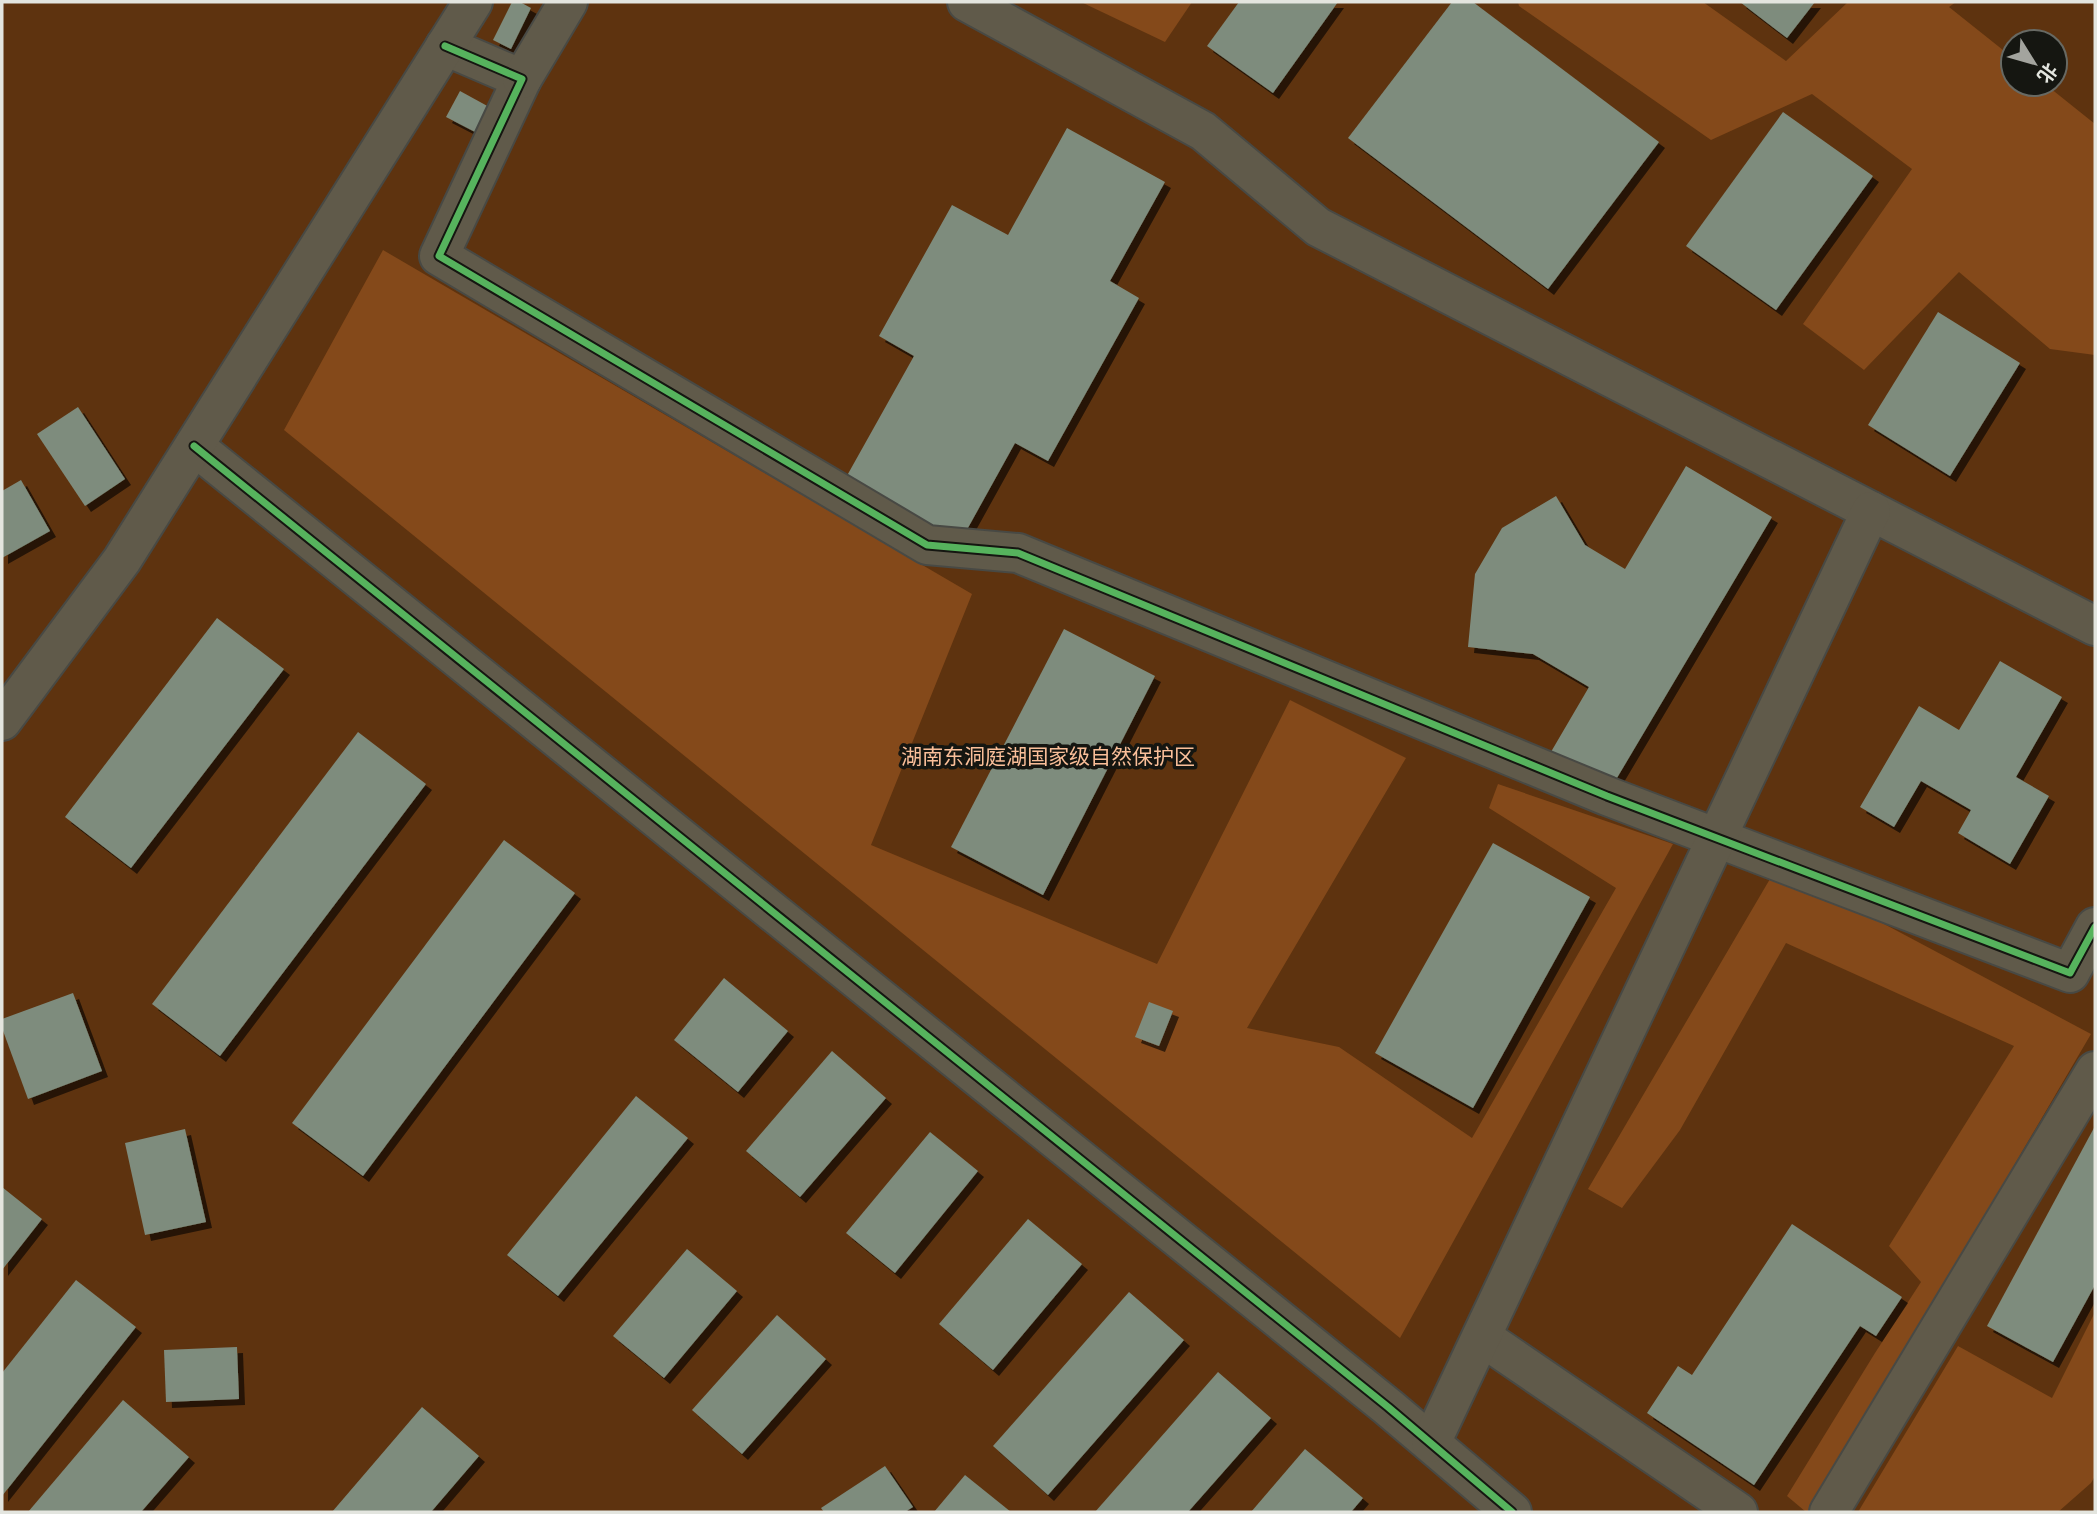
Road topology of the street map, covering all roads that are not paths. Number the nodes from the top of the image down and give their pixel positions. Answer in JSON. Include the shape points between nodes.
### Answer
{"nodes":[{"id":1,"x":473,"y":2,"type":"edge"},
{"id":2,"x":568,"y":2,"type":"edge"},
{"id":3,"x":967,"y":2,"type":"edge"},
{"id":4,"x":445,"y":46,"type":"junction"},
{"id":5,"x":522,"y":79,"type":"junction"},
{"id":6,"x":194,"y":446,"type":"junction"},
{"id":7,"x":1871,"y":511,"type":"junction"},
{"id":8,"x":2095,"y":626,"type":"edge"},
{"id":9,"x":2,"y":721,"type":"edge"},
{"id":10,"x":1716,"y":839,"type":"junction"},
{"id":11,"x":2095,"y":927,"type":"edge"},
{"id":12,"x":2083,"y":982,"type":"edge"},
{"id":13,"x":2095,"y":1071,"type":"edge"},
{"id":14,"x":1482,"y":1337,"type":"junction"},
{"id":15,"x":1432,"y":1443,"type":"junction"},
{"id":16,"x":1512,"y":1512,"type":"edge"},
{"id":17,"x":1738,"y":1512,"type":"edge"},
{"id":18,"x":1829,"y":1512,"type":"edge"}],
"edges":[{"from":1,"to":4,"type":"street"},
{"from":2,"to":5,"type":"street"},
{"from":3,"to":7,"type":"street","via":[[1203,131],[1318,227]]},
{"from":4,"to":5,"type":"street"},
{"from":4,"to":6,"type":"street"},
{"from":5,"to":10,"type":"street","via":[[439,256],[927,545],[1018,553]]},
{"from":6,"to":9,"type":"street","via":[[122,559]]},
{"from":6,"to":15,"type":"street"},
{"from":7,"to":8,"type":"street"},
{"from":7,"to":10,"type":"street"},
{"from":10,"to":12,"type":"street"},
{"from":10,"to":14,"type":"street"},
{"from":11,"to":12,"type":"street"},
{"from":13,"to":18,"type":"street"},
{"from":14,"to":15,"type":"street"},
{"from":14,"to":17,"type":"street"},
{"from":15,"to":16,"type":"street"}]}
